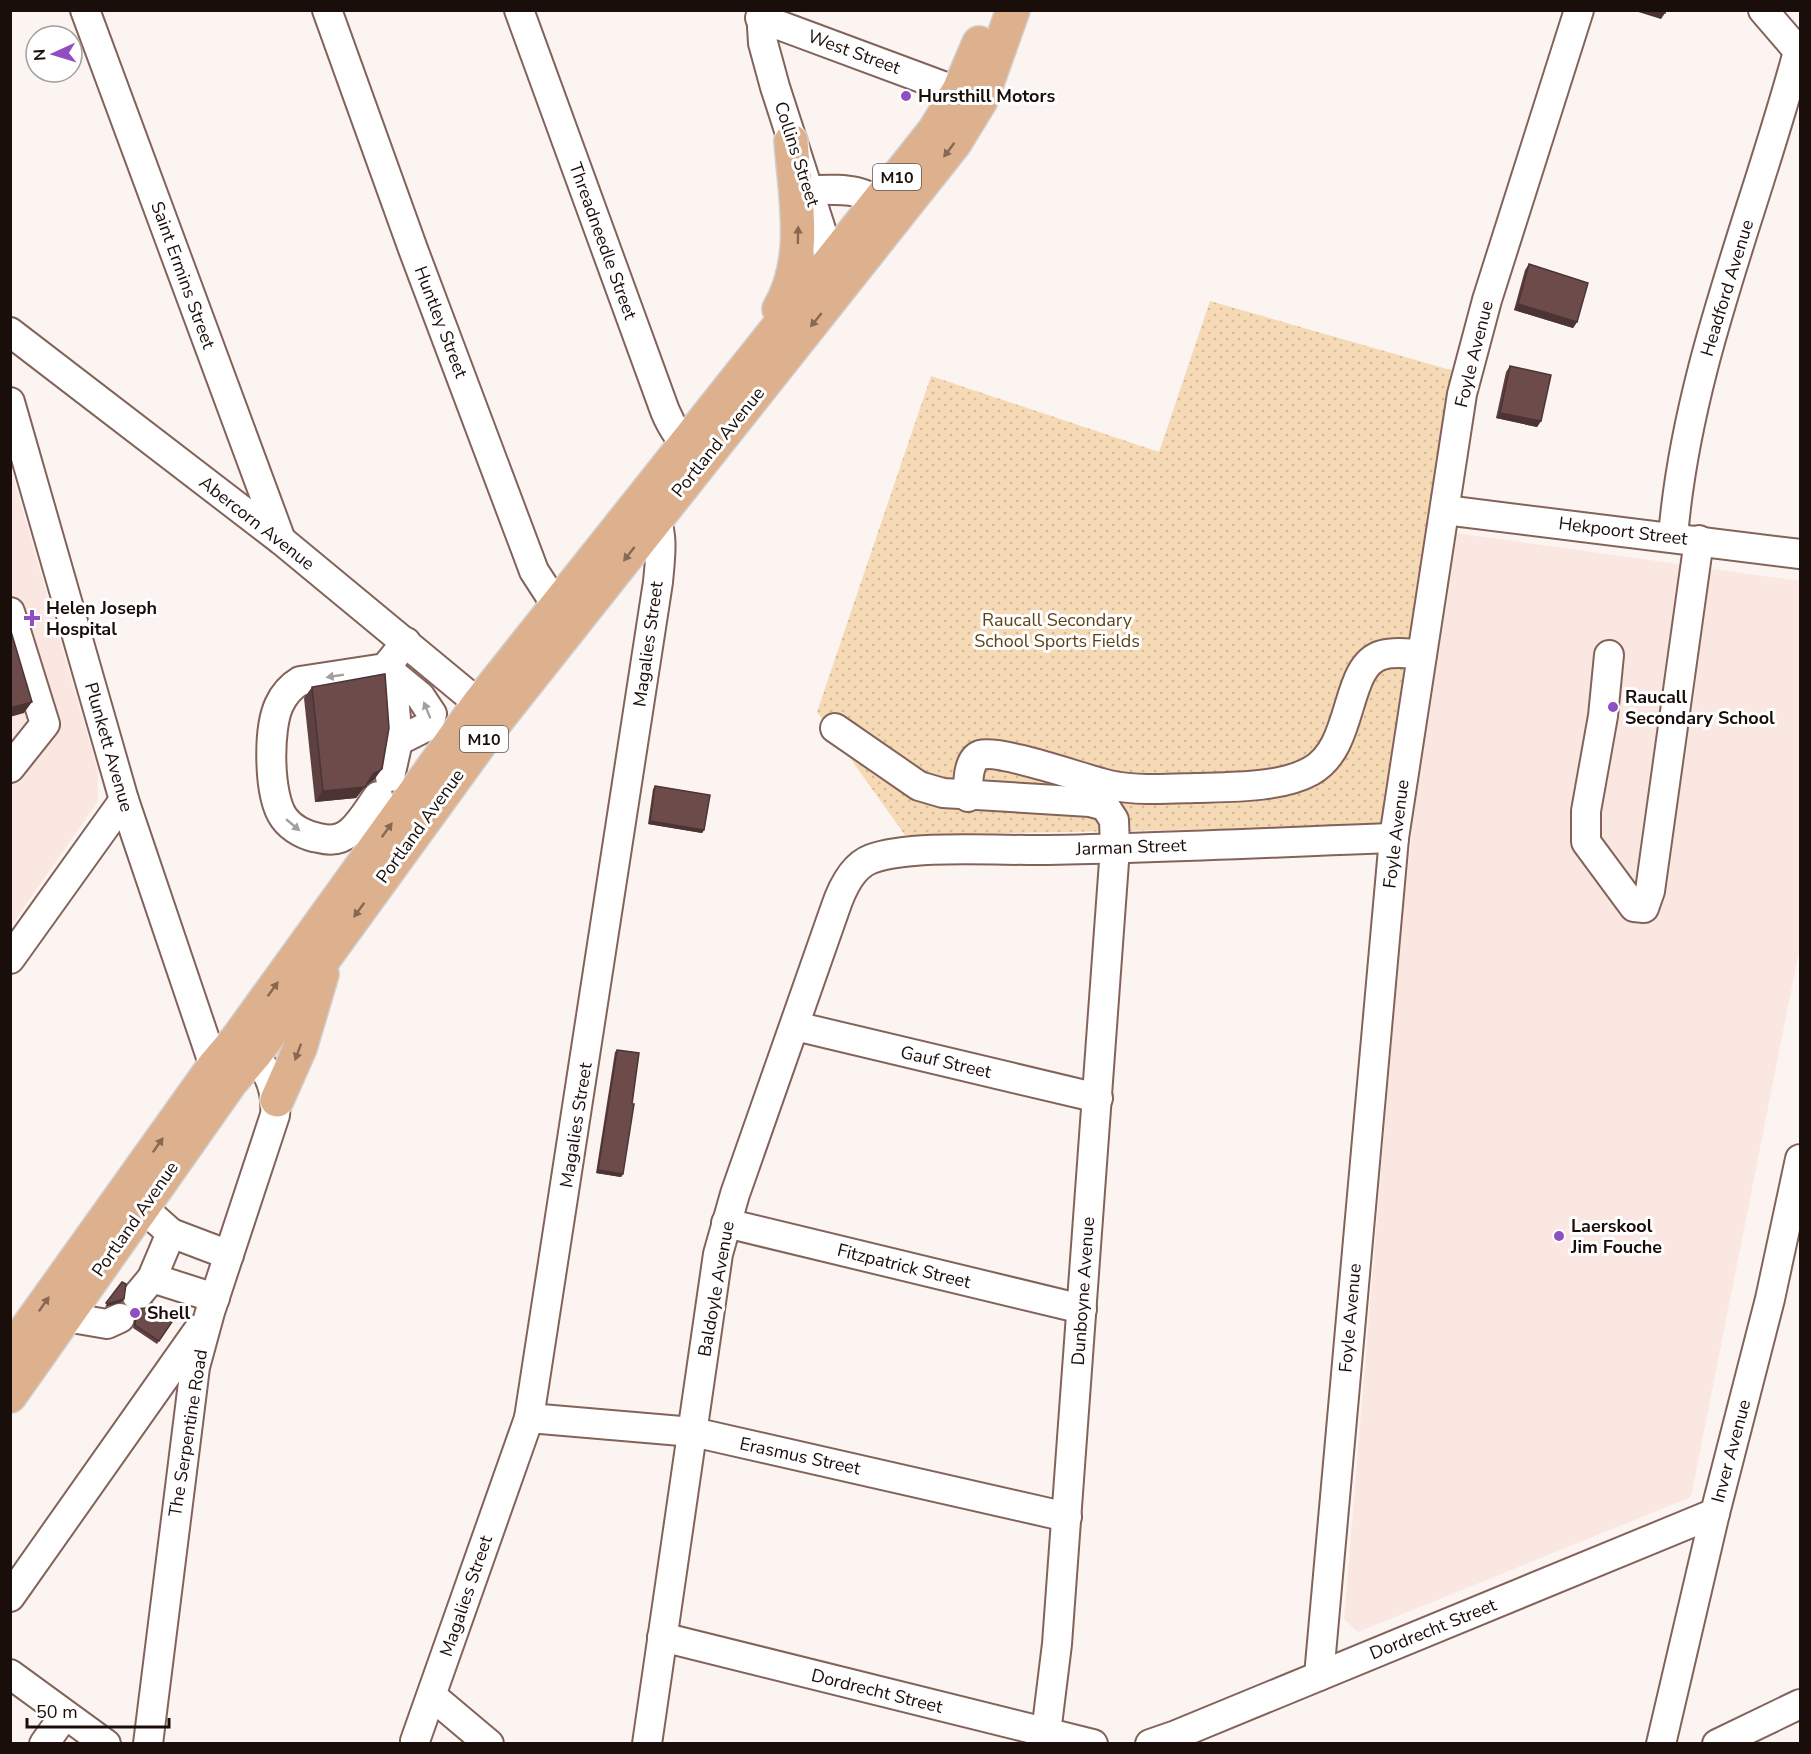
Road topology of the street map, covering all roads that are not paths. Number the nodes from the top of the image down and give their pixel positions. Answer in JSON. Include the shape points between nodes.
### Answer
{"nodes":[{"id":1,"x":86,"y":10,"type":"edge"},
{"id":2,"x":327,"y":10,"type":"edge"},
{"id":3,"x":519,"y":10,"type":"edge"},
{"id":4,"x":993,"y":10,"type":"edge"},
{"id":5,"x":1013,"y":10,"type":"edge"},
{"id":6,"x":1579,"y":10,"type":"edge"},
{"id":7,"x":1763,"y":10,"type":"edge"},
{"id":8,"x":760,"y":14,"type":"edge"},
{"id":9,"x":1800,"y":49,"type":"edge"},
{"id":10,"x":970,"y":95,"type":"junction"},
{"id":11,"x":791,"y":141,"type":"junction"},
{"id":12,"x":809,"y":190,"type":"junction"},
{"id":13,"x":889,"y":207,"type":"junction"},
{"id":14,"x":836,"y":275,"type":"junction"},
{"id":15,"x":10,"y":332,"type":"edge"},
{"id":16,"x":735,"y":383,"type":"junction"},
{"id":17,"x":10,"y":402,"type":"edge"},
{"id":18,"x":693,"y":453,"type":"junction"},
{"id":19,"x":648,"y":508,"type":"junction"},
{"id":20,"x":1445,"y":510,"type":"junction"},
{"id":21,"x":1686,"y":538,"type":"junction"},
{"id":22,"x":281,"y":540,"type":"junction"},
{"id":23,"x":1800,"y":554,"type":"edge"},
{"id":24,"x":10,"y":612,"type":"edge"},
{"id":25,"x":566,"y":613,"type":"junction"},
{"id":26,"x":1422,"y":654,"type":"junction"},
{"id":27,"x":1609,"y":655,"type":"dead end"},
{"id":28,"x":396,"y":659,"type":"junction"},
{"id":29,"x":489,"y":711,"type":"junction"},
{"id":30,"x":835,"y":728,"type":"dead end"},
{"id":31,"x":10,"y":768,"type":"edge"},
{"id":32,"x":968,"y":797,"type":"junction"},
{"id":33,"x":124,"y":800,"type":"junction"},
{"id":34,"x":1394,"y":838,"type":"junction"},
{"id":35,"x":1115,"y":849,"type":"junction"},
{"id":36,"x":869,"y":860,"type":"joint"},
{"id":37,"x":326,"y":955,"type":"junction"},
{"id":38,"x":10,"y":959,"type":"edge"},
{"id":39,"x":795,"y":1026,"type":"junction"},
{"id":40,"x":246,"y":1046,"type":"junction"},
{"id":41,"x":223,"y":1074,"type":"junction"},
{"id":42,"x":1098,"y":1098,"type":"junction"},
{"id":43,"x":277,"y":1100,"type":"junction"},
{"id":44,"x":1800,"y":1158,"type":"edge"},
{"id":45,"x":143,"y":1208,"type":"junction"},
{"id":46,"x":726,"y":1223,"type":"junction"},
{"id":47,"x":171,"y":1233,"type":"junction"},
{"id":48,"x":229,"y":1255,"type":"junction"},
{"id":49,"x":136,"y":1297,"type":"junction"},
{"id":50,"x":212,"y":1305,"type":"junction"},
{"id":51,"x":1082,"y":1309,"type":"junction"},
{"id":52,"x":66,"y":1317,"type":"junction"},
{"id":53,"x":10,"y":1352,"type":"edge"},
{"id":54,"x":10,"y":1396,"type":"edge"},
{"id":55,"x":529,"y":1418,"type":"junction"},
{"id":56,"x":693,"y":1432,"type":"junction"},
{"id":57,"x":1715,"y":1513,"type":"junction"},
{"id":58,"x":1067,"y":1517,"type":"junction"},
{"id":59,"x":10,"y":1597,"type":"edge"},
{"id":60,"x":662,"y":1637,"type":"junction"},
{"id":61,"x":10,"y":1674,"type":"edge"},
{"id":62,"x":1319,"y":1676,"type":"junction"},
{"id":63,"x":432,"y":1696,"type":"junction"},
{"id":64,"x":1800,"y":1704,"type":"edge"},
{"id":65,"x":64,"y":1716,"type":"junction"},
{"id":66,"x":1046,"y":1733,"type":"junction"},
{"id":67,"x":415,"y":1741,"type":"dead end"},
{"id":68,"x":44,"y":1743,"type":"edge"},
{"id":69,"x":106,"y":1743,"type":"edge"},
{"id":70,"x":148,"y":1743,"type":"edge"},
{"id":71,"x":489,"y":1743,"type":"edge"},
{"id":72,"x":647,"y":1743,"type":"edge"},
{"id":73,"x":1093,"y":1743,"type":"edge"},
{"id":74,"x":1150,"y":1743,"type":"edge"},
{"id":75,"x":1661,"y":1743,"type":"edge"},
{"id":76,"x":1717,"y":1743,"type":"edge"}],
"edges":[{"from":1,"to":22,"type":"street","name":"Saint Ermins Street"},
{"from":2,"to":25,"type":"street","name":"Huntley Street","via":[[534,571]]},
{"from":3,"to":18,"type":"street","name":"Threadneedle Street","via":[[665,411],[672,428]]},
{"from":4,"to":10,"type":"main road","number":"M10"},
{"from":5,"to":10,"type":"main road","number":"M10"},
{"from":6,"to":20,"type":"street","name":"Foyle Avenue","via":[[1467,367]]},
{"from":7,"to":9,"type":"street"},
{"from":8,"to":10,"type":"street","name":"West Street"},
{"from":8,"to":11,"type":"street","name":"Collins Street","via":[[768,60]]},
{"from":9,"to":21,"type":"street","name":"Headford Avenue","via":[[1699,383],[1681,471]]},
{"from":10,"to":13,"type":"main road","name":"Portland Avenue","number":"M10","via":[[954,144]]},
{"from":11,"to":12,"type":"street","name":"Collins Street"},
{"from":16,"to":11,"type":"main road","one_way":true,"via":[[788,294],[795,269],[798,210]]},
{"from":12,"to":13,"type":"street","via":[[867,193]]},
{"from":12,"to":14,"type":"street","name":"Collins Street"},
{"from":13,"to":14,"type":"main road","name":"Portland Avenue","number":"M10"},
{"from":14,"to":16,"type":"main road","name":"Portland Avenue","number":"M10"},
{"from":14,"to":18,"type":"main road","name":"Portland Avenue","number":"M10","one_way":true},
{"from":15,"to":22,"type":"street","name":"Abercorn Avenue"},
{"from":16,"to":18,"type":"main road","name":"Portland Avenue","number":"M10"},
{"from":17,"to":33,"type":"street","name":"Plunkett Avenue"},
{"from":18,"to":19,"type":"main road","name":"Portland Avenue","number":"M10"},
{"from":19,"to":25,"type":"main road","name":"Portland Avenue","number":"M10"},
{"from":19,"to":55,"type":"street","name":"Magalies Street","via":[[660,552],[658,582]]},
{"from":20,"to":21,"type":"street","name":"Hekpoort Street"},
{"from":20,"to":26,"type":"street","name":"Foyle Avenue"},
{"from":21,"to":23,"type":"street","name":"Hekpoort Street"},
{"from":21,"to":27,"type":"street","name":"Headford Avenue","via":[[1650,891],[1644,908],[1634,907],[1586,842],[1586,811]]},
{"from":22,"to":28,"type":"street","name":"Abercorn Avenue"},
{"from":24,"to":31,"type":"street","via":[[45,724]]},
{"from":25,"to":29,"type":"main road","name":"Portland Avenue","number":"M10"},
{"from":26,"to":32,"type":"street","via":[[1392,653],[1367,665],[1357,681],[1340,739],[1331,755],[1310,772],[1248,786],[1151,790],[1110,785],[982,754],[972,766]]},
{"from":26,"to":34,"type":"street","name":"Foyle Avenue"},
{"from":28,"to":28,"type":"street","one_way":true,"via":[[385,668],[300,681],[287,691],[274,728],[273,771],[275,796],[284,818],[296,829],[317,838],[342,837],[384,787],[398,741]]},
{"from":28,"to":29,"type":"street","name":"Abercorn Avenue"},
{"from":29,"to":37,"type":"main road","name":"Portland Avenue","number":"M10","one_way":true},
{"from":40,"to":29,"type":"main road","name":"Portland Avenue","number":"M10","one_way":true},
{"from":30,"to":32,"type":"street","via":[[920,786]]},
{"from":32,"to":35,"type":"street","name":"Dunboyne Avenue","via":[[1090,802],[1105,806],[1114,820]]},
{"from":33,"to":38,"type":"street"},
{"from":33,"to":41,"type":"street","name":"Plunkett Avenue"},
{"from":34,"to":35,"type":"street","name":"Jarman Street"},
{"from":34,"to":62,"type":"street","name":"Foyle Avenue"},
{"from":35,"to":36,"type":"street","name":"Jarman Street","via":[[934,851]]},
{"from":35,"to":42,"type":"street","name":"Dunboyne Avenue"},
{"from":36,"to":39,"type":"street","name":"Baldoyle Avenue","via":[[855,872],[840,896]]},
{"from":37,"to":40,"type":"main road","name":"Portland Avenue","number":"M10"},
{"from":37,"to":43,"type":"main road","one_way":true,"via":[[300,1048]]},
{"from":39,"to":42,"type":"street","name":"Gauf Street"},
{"from":39,"to":46,"type":"street","name":"Baldoyle Avenue"},
{"from":40,"to":41,"type":"main road","name":"Portland Avenue","number":"M10"},
{"from":40,"to":43,"type":"street","via":[[268,1074]]},
{"from":41,"to":45,"type":"main road","name":"Portland Avenue","number":"M10"},
{"from":53,"to":41,"type":"main road","name":"Portland Avenue","number":"M10","one_way":true},
{"from":42,"to":51,"type":"street","name":"Dunboyne Avenue"},
{"from":43,"to":48,"type":"street","name":"The Serpentine Road"},
{"from":44,"to":57,"type":"street","name":"Inver Avenue","via":[[1773,1290]]},
{"from":45,"to":47,"type":"street"},
{"from":45,"to":52,"type":"main road","name":"Portland Avenue","number":"M10"},
{"from":46,"to":51,"type":"street","name":"Fitzpatrick Street"},
{"from":46,"to":56,"type":"street","name":"Baldoyle Avenue","via":[[714,1274]]},
{"from":47,"to":48,"type":"street"},
{"from":47,"to":49,"type":"street"},
{"from":48,"to":50,"type":"street","name":"The Serpentine Road"},
{"from":49,"to":50,"type":"street"},
{"from":49,"to":52,"type":"street","via":[[107,1324]]},
{"from":50,"to":59,"type":"street"},
{"from":50,"to":70,"type":"street","name":"The Serpentine Road","via":[[195,1367],[184,1442]]},
{"from":51,"to":58,"type":"street","name":"Dunboyne Avenue"},
{"from":52,"to":54,"type":"main road","name":"Portland Avenue","number":"M10"},
{"from":55,"to":56,"type":"street","name":"Erasmus Street"},
{"from":55,"to":63,"type":"street","name":"Magalies Street"},
{"from":56,"to":58,"type":"street","name":"Erasmus Street"},
{"from":56,"to":60,"type":"street","name":"Baldoyle Avenue"},
{"from":57,"to":62,"type":"street","name":"Dordrecht Street"},
{"from":57,"to":75,"type":"street","name":"Inver Avenue"},
{"from":58,"to":66,"type":"street","name":"Dunboyne Avenue","via":[[1058,1644]]},
{"from":60,"to":66,"type":"street","name":"Dordrecht Street"},
{"from":60,"to":72,"type":"street","name":"Baldoyle Avenue"},
{"from":61,"to":65,"type":"street"},
{"from":62,"to":74,"type":"street","name":"Dordrecht Street"},
{"from":63,"to":67,"type":"street","name":"Magalies Street"},
{"from":63,"to":71,"type":"street"},
{"from":64,"to":76,"type":"street"},
{"from":65,"to":68,"type":"street"},
{"from":65,"to":69,"type":"street"},
{"from":66,"to":73,"type":"street","name":"Dordrecht Street"}]}
